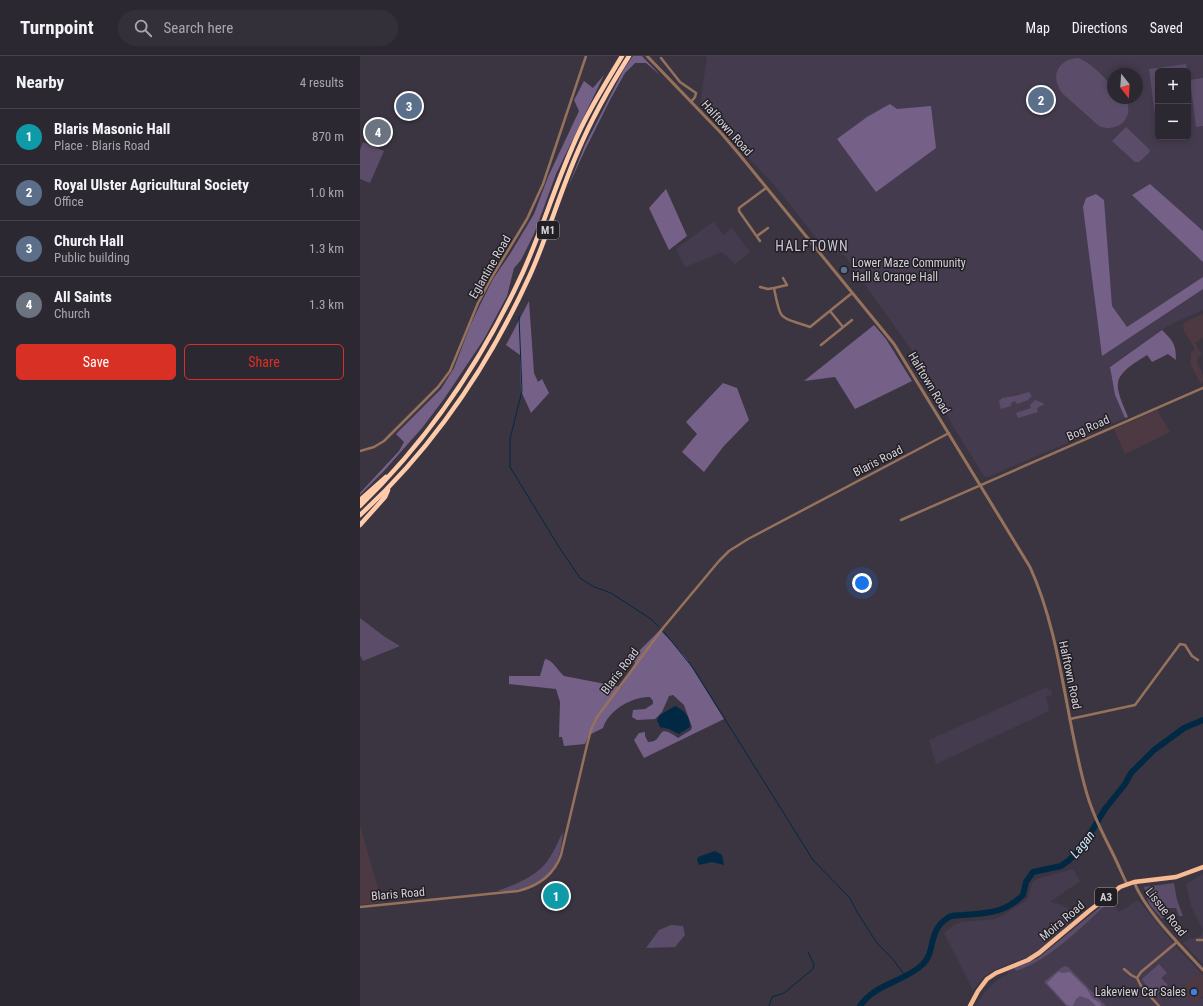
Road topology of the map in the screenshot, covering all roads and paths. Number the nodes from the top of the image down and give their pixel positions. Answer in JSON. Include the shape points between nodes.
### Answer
{"nodes":[{"id":1,"x":586,"y":56,"type":"edge"},
{"id":2,"x":622,"y":56,"type":"edge"},
{"id":3,"x":630,"y":56,"type":"edge"},
{"id":4,"x":647,"y":56,"type":"edge"},
{"id":5,"x":661,"y":58,"type":"dead end"},
{"id":6,"x":691,"y":102,"type":"junction"},
{"id":7,"x":766,"y":188,"type":"junction"},
{"id":8,"x":768,"y":228,"type":"dead end"},
{"id":9,"x":757,"y":236,"type":"junction"},
{"id":10,"x":760,"y":240,"type":"dead end"},
{"id":11,"x":783,"y":278,"type":"dead end"},
{"id":12,"x":760,"y":287,"type":"dead end"},
{"id":13,"x":774,"y":288,"type":"junction"},
{"id":14,"x":852,"y":293,"type":"junction"},
{"id":15,"x":830,"y":311,"type":"junction"},
{"id":16,"x":852,"y":320,"type":"dead end"},
{"id":17,"x":843,"y":327,"type":"junction"},
{"id":18,"x":821,"y":345,"type":"dead end"},
{"id":19,"x":1203,"y":388,"type":"edge"},
{"id":20,"x":949,"y":433,"type":"junction"},
{"id":21,"x":360,"y":451,"type":"edge"},
{"id":22,"x":394,"y":471,"type":"junction"},
{"id":23,"x":392,"y":483,"type":"junction"},
{"id":24,"x":980,"y":486,"type":"junction"},
{"id":25,"x":360,"y":500,"type":"edge"},
{"id":26,"x":360,"y":506,"type":"edge"},
{"id":27,"x":360,"y":515,"type":"edge"},
{"id":28,"x":901,"y":520,"type":"dead end"},
{"id":29,"x":360,"y":525,"type":"edge"},
{"id":30,"x":1198,"y":660,"type":"dead end"},
{"id":31,"x":1070,"y":719,"type":"junction"},
{"id":32,"x":1203,"y":867,"type":"edge"},
{"id":33,"x":1134,"y":882,"type":"junction"},
{"id":34,"x":1127,"y":884,"type":"junction"},
{"id":35,"x":360,"y":907,"type":"edge"},
{"id":36,"x":1197,"y":940,"type":"dead end"},
{"id":37,"x":1203,"y":940,"type":"edge"},
{"id":38,"x":1177,"y":941,"type":"junction"},
{"id":39,"x":1124,"y":969,"type":"dead end"},
{"id":40,"x":1203,"y":970,"type":"edge"},
{"id":41,"x":1137,"y":978,"type":"junction"},
{"id":42,"x":970,"y":1006,"type":"edge"},
{"id":43,"x":1159,"y":1006,"type":"edge"}],
"edges":[{"from":1,"to":21,"type":"street","name":"Eglantine Road","via":[[535,204],[482,297],[450,371],[438,387],[384,441]]},
{"from":2,"to":22,"type":"highway","number":"M1","via":[[572,147],[523,271],[484,349],[437,418]]},
{"from":3,"to":23,"type":"highway","number":"M1","via":[[604,99],[578,151],[530,275],[491,351],[459,402]]},
{"from":4,"to":6,"type":"street","name":"Halftown Road"},
{"from":5,"to":6,"type":"street","name":"Halftown Road","via":[[680,82],[696,93]]},
{"from":6,"to":7,"type":"street","name":"Halftown Road","via":[[722,134]]},
{"from":7,"to":9,"type":"street","via":[[739,211]]},
{"from":7,"to":14,"type":"street","name":"Halftown Road"},
{"from":8,"to":9,"type":"street"},
{"from":9,"to":10,"type":"street"},
{"from":11,"to":13,"type":"street","via":[[787,284]]},
{"from":12,"to":13,"type":"street"},
{"from":13,"to":15,"type":"street","via":[[778,311],[788,321],[810,327]]},
{"from":14,"to":15,"type":"street"},
{"from":14,"to":20,"type":"street","name":"Halftown Road","via":[[894,344]]},
{"from":15,"to":17,"type":"street"},
{"from":16,"to":17,"type":"street"},
{"from":17,"to":18,"type":"street"},
{"from":19,"to":24,"type":"street","name":"Bog Road"},
{"from":20,"to":24,"type":"street","name":"Halftown Road"},
{"from":20,"to":35,"type":"street","name":"Blaris Road","via":[[744,541],[719,560],[663,628],[597,717],[591,730],[558,863],[544,880],[518,892]]},
{"from":22,"to":25,"type":"highway"},
{"from":22,"to":26,"type":"highway","number":"M1"},
{"from":23,"to":27,"type":"highway","number":"M1"},
{"from":23,"to":29,"type":"highway","via":[[385,497]]},
{"from":24,"to":28,"type":"street","name":"Bog Road"},
{"from":24,"to":31,"type":"street","name":"Halftown Road","via":[[1030,567],[1037,584],[1054,640]]},
{"from":30,"to":31,"type":"street","name":"Halftown Road","via":[[1185,645],[1180,644],[1135,705]]},
{"from":31,"to":34,"type":"street","name":"Halftown Road","via":[[1093,812]]},
{"from":32,"to":33,"type":"highway","name":"Moira Road","number":"A3","via":[[1176,877]]},
{"from":33,"to":34,"type":"highway","name":"Moira Road","number":"A3"},
{"from":33,"to":38,"type":"street","name":"Lissue Road","via":[[1149,908]]},
{"from":34,"to":42,"type":"highway","name":"Moira Road","number":"A3","via":[[1106,897],[1039,953],[987,979]]},
{"from":36,"to":37,"type":"street"},
{"from":38,"to":40,"type":"street","name":"Lissue Road"},
{"from":38,"to":41,"type":"street"},
{"from":39,"to":41,"type":"street"},
{"from":41,"to":43,"type":"street"}]}
